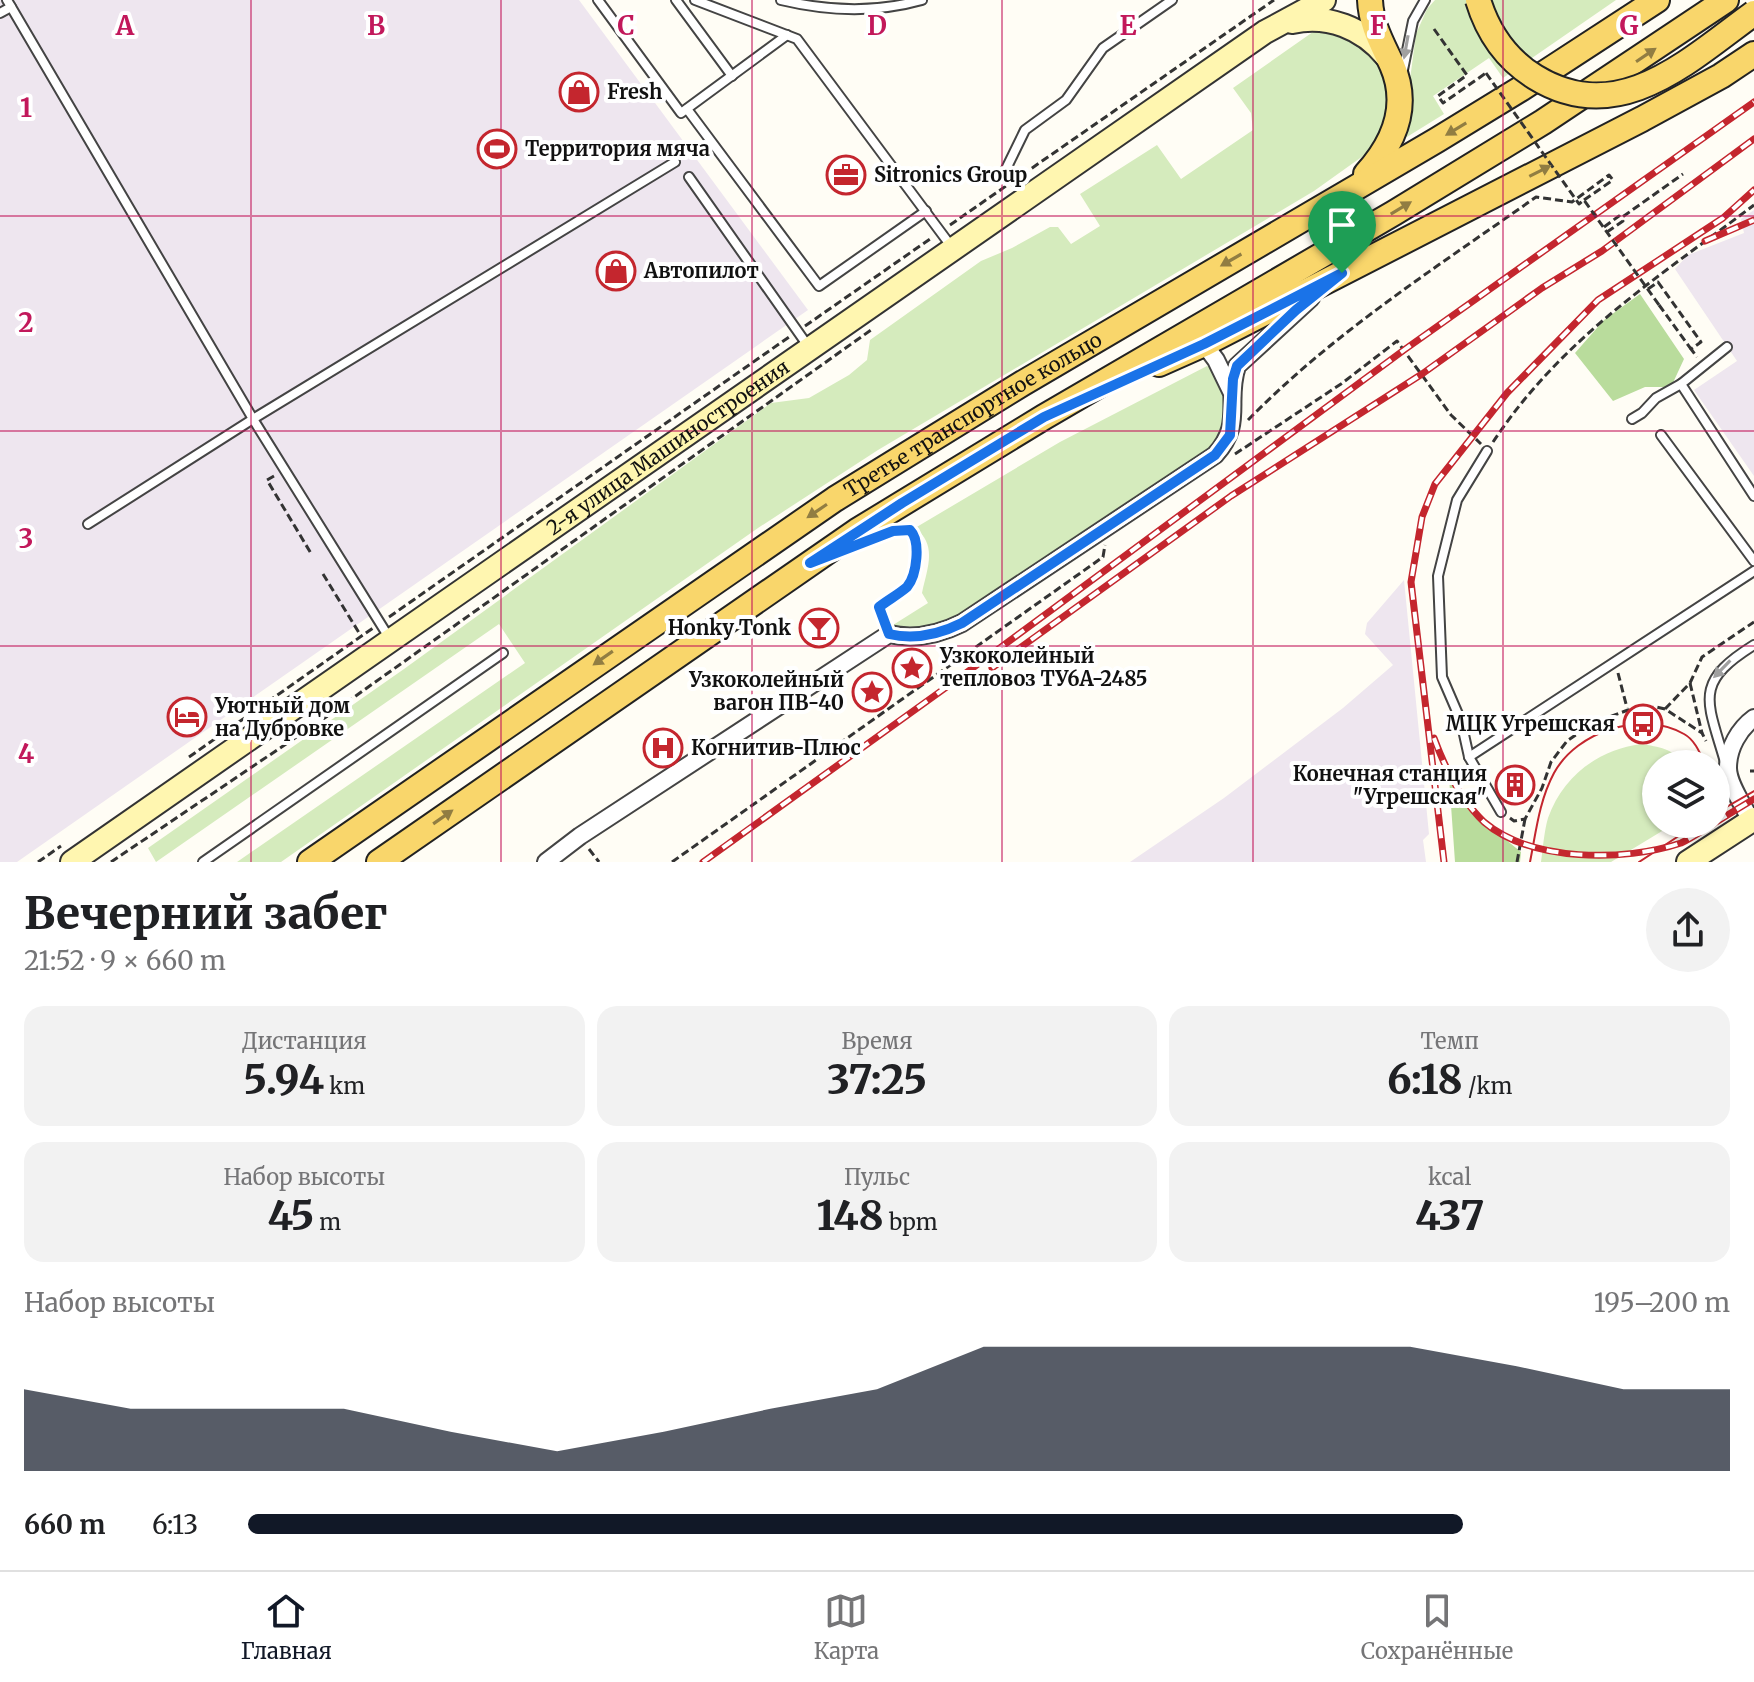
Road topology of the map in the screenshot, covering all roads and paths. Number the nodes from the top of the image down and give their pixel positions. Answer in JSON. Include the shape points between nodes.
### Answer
{"nodes":[{"id":1,"x":598,"y":0,"type":"edge"},
{"id":2,"x":676,"y":0,"type":"edge"},
{"id":3,"x":695,"y":0,"type":"edge"},
{"id":4,"x":781,"y":0,"type":"edge"},
{"id":5,"x":922,"y":0,"type":"edge"},
{"id":6,"x":1172,"y":0,"type":"edge"},
{"id":7,"x":1274,"y":0,"type":"edge"},
{"id":8,"x":1297,"y":0,"type":"edge"},
{"id":9,"x":1324,"y":0,"type":"edge"},
{"id":10,"x":1370,"y":0,"type":"edge"},
{"id":11,"x":1425,"y":0,"type":"edge"},
{"id":12,"x":1478,"y":0,"type":"edge"},
{"id":13,"x":1657,"y":0,"type":"edge"},
{"id":14,"x":1726,"y":0,"type":"edge"},
{"id":15,"x":9,"y":4,"type":"edge"},
{"id":16,"x":0,"y":13,"type":"edge"},
{"id":17,"x":1754,"y":13,"type":"edge"},
{"id":18,"x":1434,"y":29,"type":"dead end"},
{"id":19,"x":1265,"y":32,"type":"junction"},
{"id":20,"x":787,"y":35,"type":"junction"},
{"id":21,"x":1754,"y":54,"type":"edge"},
{"id":22,"x":1389,"y":59,"type":"junction"},
{"id":23,"x":732,"y":76,"type":"junction"},
{"id":24,"x":1400,"y":98,"type":"junction"},
{"id":25,"x":687,"y":109,"type":"junction"},
{"id":26,"x":675,"y":162,"type":"dead end"},
{"id":27,"x":1683,"y":174,"type":"dead end"},
{"id":28,"x":689,"y":177,"type":"dead end"},
{"id":29,"x":1020,"y":189,"type":"junction"},
{"id":30,"x":1584,"y":200,"type":"junction"},
{"id":31,"x":1754,"y":205,"type":"edge"},
{"id":32,"x":1324,"y":207,"type":"junction"},
{"id":33,"x":926,"y":211,"type":"junction"},
{"id":34,"x":1621,"y":218,"type":"junction"},
{"id":35,"x":1604,"y":227,"type":"junction"},
{"id":36,"x":1607,"y":232,"type":"junction"},
{"id":37,"x":947,"y":240,"type":"junction"},
{"id":38,"x":1342,"y":273,"type":"junction"},
{"id":39,"x":1648,"y":289,"type":"junction"},
{"id":40,"x":872,"y":329,"type":"dead end"},
{"id":41,"x":803,"y":340,"type":"junction"},
{"id":42,"x":1204,"y":344,"type":"junction"},
{"id":43,"x":1727,"y":347,"type":"dead end"},
{"id":44,"x":1691,"y":349,"type":"junction"},
{"id":45,"x":1703,"y":366,"type":"junction"},
{"id":46,"x":1681,"y":384,"type":"junction"},
{"id":47,"x":1232,"y":392,"type":"junction"},
{"id":48,"x":1044,"y":417,"type":"junction"},
{"id":49,"x":253,"y":419,"type":"junction"},
{"id":50,"x":1632,"y":419,"type":"dead end"},
{"id":51,"x":1245,"y":424,"type":"dead end"},
{"id":52,"x":1661,"y":435,"type":"dead end"},
{"id":53,"x":1487,"y":451,"type":"junction"},
{"id":54,"x":1237,"y":454,"type":"dead end"},
{"id":55,"x":284,"y":469,"type":"junction"},
{"id":56,"x":1754,"y":496,"type":"edge"},
{"id":57,"x":88,"y":524,"type":"dead end"},
{"id":58,"x":1106,"y":541,"type":"dead end"},
{"id":59,"x":312,"y":555,"type":"dead end"},
{"id":60,"x":1754,"y":561,"type":"edge"},
{"id":61,"x":810,"y":563,"type":"junction"},
{"id":62,"x":1754,"y":571,"type":"edge"},
{"id":63,"x":323,"y":574,"type":"dead end"},
{"id":64,"x":1754,"y":622,"type":"edge"},
{"id":65,"x":385,"y":632,"type":"junction"},
{"id":66,"x":889,"y":634,"type":"junction"},
{"id":67,"x":361,"y":636,"type":"junction"},
{"id":68,"x":1754,"y":645,"type":"edge"},
{"id":69,"x":503,"y":653,"type":"dead end"},
{"id":70,"x":1616,"y":661,"type":"junction"},
{"id":71,"x":1690,"y":683,"type":"junction"},
{"id":72,"x":1665,"y":709,"type":"junction"},
{"id":73,"x":1628,"y":710,"type":"junction"},
{"id":74,"x":1754,"y":718,"type":"edge"},
{"id":75,"x":1702,"y":733,"type":"junction"},
{"id":76,"x":1707,"y":744,"type":"dead end"},
{"id":77,"x":1722,"y":750,"type":"edge"},
{"id":78,"x":1469,"y":757,"type":"junction"},
{"id":79,"x":1730,"y":758,"type":"edge"},
{"id":80,"x":181,"y":762,"type":"dead end"},
{"id":81,"x":1730,"y":775,"type":"edge"},
{"id":82,"x":1501,"y":812,"type":"joint"},
{"id":83,"x":1525,"y":819,"type":"junction"},
{"id":84,"x":1752,"y":820,"type":"edge"},
{"id":85,"x":591,"y":851,"type":"dead end"},
{"id":86,"x":68,"y":853,"type":"edge"},
{"id":87,"x":38,"y":862,"type":"edge"},
{"id":88,"x":111,"y":862,"type":"edge"},
{"id":89,"x":203,"y":862,"type":"edge"},
{"id":90,"x":310,"y":862,"type":"edge"},
{"id":91,"x":379,"y":862,"type":"edge"},
{"id":92,"x":546,"y":862,"type":"edge"},
{"id":93,"x":599,"y":862,"type":"edge"},
{"id":94,"x":672,"y":862,"type":"edge"},
{"id":95,"x":1517,"y":862,"type":"edge"},
{"id":96,"x":1688,"y":862,"type":"edge"}],
"edges":[{"from":1,"to":25,"type":"lane","via":[[681,113]]},
{"from":2,"to":23,"type":"lane"},
{"from":3,"to":20,"type":"lane"},
{"from":4,"to":5,"type":"lane","via":[[853,9]]},
{"from":6,"to":29,"type":"lane","via":[[1103,48],[1066,100],[1025,130],[1006,169]]},
{"from":7,"to":29,"type":"path"},
{"from":8,"to":19,"type":"main road","name":"2-я улица Машиностроения"},
{"from":9,"to":19,"type":"main road","name":"2-я улица Машиностроения"},
{"from":10,"to":22,"type":"main road"},
{"from":11,"to":24,"type":"lane","one_way":true,"via":[[1408,36]]},
{"from":12,"to":17,"type":"main road","bridge":true,"via":[[1491,32],[1513,61],[1558,88],[1594,95],[1631,91],[1656,81]]},
{"from":13,"to":32,"type":"main road","name":"Третье транспортное кольцо","one_way":true},
{"from":48,"to":14,"type":"main road","name":"Третье транспортное кольцо","one_way":true,"via":[[1519,137]]},
{"from":15,"to":16,"type":"lane"},
{"from":15,"to":49,"type":"lane"},
{"from":18,"to":30,"type":"path","bridge":true,"via":[[1467,75],[1438,96],[1443,103],[1486,73],[1579,204]]},
{"from":19,"to":22,"type":"main road","via":[[1298,21],[1333,22],[1371,40]]},
{"from":19,"to":29,"type":"main road","name":"2-я улица Машиностроения"},
{"from":20,"to":23,"type":"lane"},
{"from":20,"to":33,"type":"lane","via":[[797,39]]},
{"from":38,"to":21,"type":"main road","one_way":true,"via":[[1685,96]]},
{"from":22,"to":24,"type":"main road"},
{"from":23,"to":25,"type":"lane"},
{"from":24,"to":32,"type":"main road","via":[[1397,125],[1385,154]]},
{"from":25,"to":33,"type":"lane","via":[[819,286]]},
{"from":26,"to":49,"type":"lane"},
{"from":27,"to":34,"type":"path"},
{"from":28,"to":41,"type":"lane"},
{"from":29,"to":37,"type":"main road","name":"2-я улица Машиностроения"},
{"from":29,"to":37,"type":"path"},
{"from":30,"to":35,"type":"path","bridge":true},
{"from":30,"to":51,"type":"path","via":[[1613,180],[1609,175],[1572,202],[1536,197],[1379,307]]},
{"from":31,"to":53,"type":"path","via":[[1586,333],[1511,414]]},
{"from":32,"to":90,"type":"main road","name":"Третье транспортное кольцо","one_way":true,"via":[[846,491]]},
{"from":33,"to":37,"type":"lane"},
{"from":34,"to":35,"type":"path"},
{"from":34,"to":36,"type":"path"},
{"from":35,"to":36,"type":"path","bridge":true},
{"from":36,"to":39,"type":"path","bridge":true},
{"from":37,"to":41,"type":"main road","name":"2-я улица Машиностроения"},
{"from":37,"to":41,"type":"path"},
{"from":38,"to":42,"type":"main road"},
{"from":38,"to":47,"type":"street","via":[[1237,366]]},
{"from":39,"to":44,"type":"path","bridge":true},
{"from":39,"to":44,"type":"path","via":[[1658,282],[1701,342]]},
{"from":40,"to":88,"type":"path"},
{"from":41,"to":65,"type":"main road","name":"2-я улица Машиностроения"},
{"from":41,"to":65,"type":"path"},
{"from":42,"to":47,"type":"street"},
{"from":42,"to":48,"type":"main road"},
{"from":43,"to":45,"type":"lane"},
{"from":44,"to":45,"type":"path"},
{"from":45,"to":46,"type":"lane"},
{"from":46,"to":50,"type":"lane"},
{"from":46,"to":56,"type":"lane"},
{"from":47,"to":66,"type":"street","via":[[1230,435],[1215,455],[962,623],[932,635]]},
{"from":48,"to":61,"type":"main road","name":"Третье транспортное кольцо"},
{"from":49,"to":55,"type":"lane"},
{"from":49,"to":57,"type":"lane"},
{"from":52,"to":60,"type":"lane"},
{"from":53,"to":54,"type":"path","via":[[1451,415],[1397,341]]},
{"from":53,"to":78,"type":"lane","via":[[1457,500],[1438,576],[1442,677]]},
{"from":55,"to":59,"type":"path","via":[[267,480]]},
{"from":55,"to":65,"type":"lane"},
{"from":58,"to":94,"type":"path","via":[[1103,557]]},
{"from":61,"to":66,"type":"lane","via":[[893,531],[910,530],[918,550],[909,585],[879,607]]},
{"from":91,"to":61,"type":"main road","name":"Третье транспортное кольцо","one_way":true},
{"from":62,"to":70,"type":"lane"},
{"from":63,"to":67,"type":"path"},
{"from":64,"to":71,"type":"path","via":[[1702,657]]},
{"from":65,"to":67,"type":"path"},
{"from":65,"to":86,"type":"main road","name":"2-я улица Машиностроения"},
{"from":66,"to":92,"type":"street"},
{"from":67,"to":80,"type":"path"},
{"from":68,"to":77,"type":"lane","one_way":true,"via":[[1713,679],[1710,705]]},
{"from":69,"to":89,"type":"lane"},
{"from":70,"to":73,"type":"path"},
{"from":70,"to":78,"type":"lane"},
{"from":71,"to":72,"type":"path"},
{"from":71,"to":75,"type":"path"},
{"from":72,"to":73,"type":"path"},
{"from":72,"to":75,"type":"path"},
{"from":73,"to":83,"type":"path","via":[[1593,723],[1567,741],[1551,762]]},
{"from":74,"to":79,"type":"street","via":[[1735,739]]},
{"from":75,"to":76,"type":"path"},
{"from":78,"to":82,"type":"lane"},
{"from":81,"to":84,"type":"street"},
{"from":82,"to":83,"type":"path","via":[[1514,821]]},
{"from":83,"to":95,"type":"path"},
{"from":84,"to":96,"type":"main road"},
{"from":85,"to":93,"type":"path"},
{"from":86,"to":87,"type":"path"}]}
